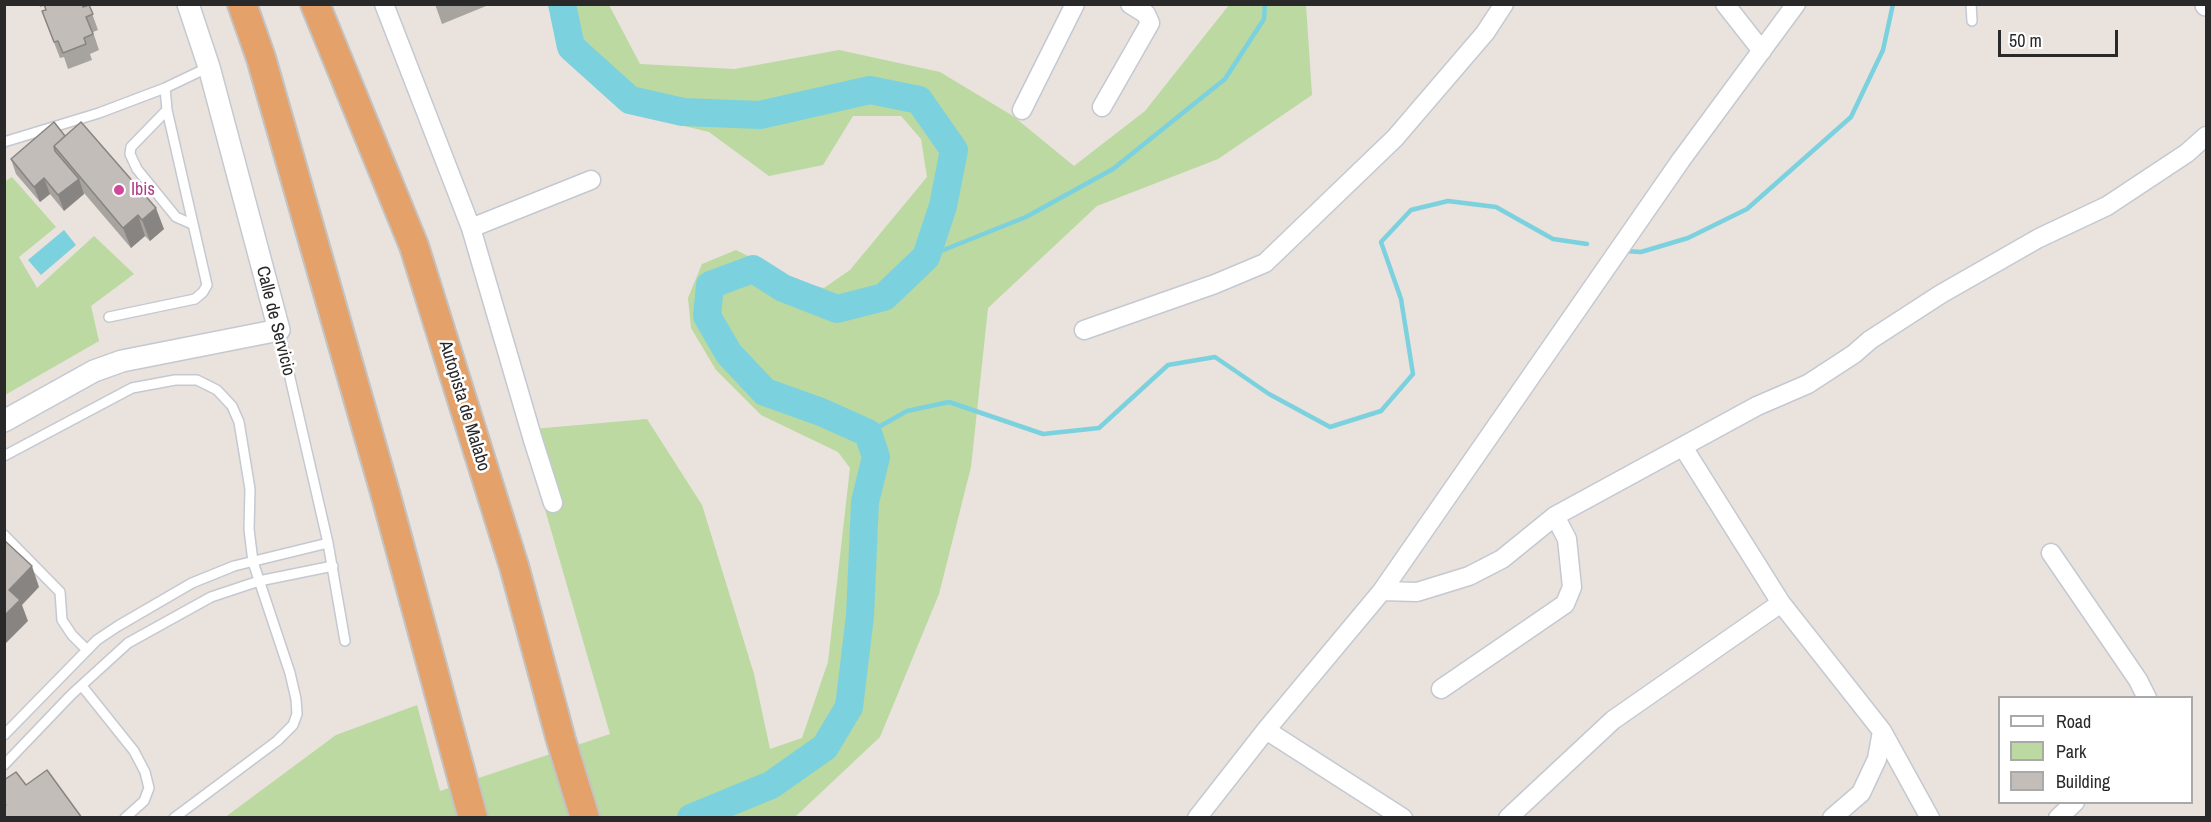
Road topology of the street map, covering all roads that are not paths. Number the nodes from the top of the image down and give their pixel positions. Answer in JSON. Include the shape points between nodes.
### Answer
{"nodes":[{"id":1,"x":188,"y":4,"type":"edge"},
{"id":2,"x":242,"y":4,"type":"edge"},
{"id":3,"x":315,"y":4,"type":"edge"},
{"id":4,"x":384,"y":4,"type":"edge"},
{"id":5,"x":1075,"y":4,"type":"edge"},
{"id":6,"x":1130,"y":4,"type":"edge"},
{"id":7,"x":1503,"y":4,"type":"edge"},
{"id":8,"x":1725,"y":4,"type":"edge"},
{"id":9,"x":1796,"y":4,"type":"edge"},
{"id":10,"x":1971,"y":4,"type":"edge"},
{"id":11,"x":1972,"y":21,"type":"dead end"},
{"id":12,"x":1762,"y":51,"type":"junction"},
{"id":13,"x":209,"y":68,"type":"junction"},
{"id":14,"x":165,"y":88,"type":"junction"},
{"id":15,"x":1102,"y":106,"type":"dead end"},
{"id":16,"x":167,"y":110,"type":"junction"},
{"id":17,"x":1022,"y":110,"type":"dead end"},
{"id":18,"x":2206,"y":136,"type":"edge"},
{"id":19,"x":4,"y":142,"type":"edge"},
{"id":20,"x":591,"y":180,"type":"dead end"},
{"id":21,"x":192,"y":224,"type":"junction"},
{"id":22,"x":471,"y":228,"type":"junction"},
{"id":23,"x":109,"y":317,"type":"dead end"},
{"id":24,"x":279,"y":330,"type":"junction"},
{"id":25,"x":1084,"y":330,"type":"dead end"},
{"id":26,"x":4,"y":421,"type":"edge"},
{"id":27,"x":1683,"y":447,"type":"junction"},
{"id":28,"x":4,"y":456,"type":"edge"},
{"id":29,"x":554,"y":503,"type":"dead end"},
{"id":30,"x":1555,"y":516,"type":"junction"},
{"id":31,"x":4,"y":534,"type":"edge"},
{"id":32,"x":328,"y":543,"type":"junction"},
{"id":33,"x":2050,"y":553,"type":"dead end"},
{"id":34,"x":253,"y":562,"type":"junction"},
{"id":35,"x":333,"y":566,"type":"junction"},
{"id":36,"x":260,"y":581,"type":"junction"},
{"id":37,"x":1382,"y":591,"type":"junction"},
{"id":38,"x":1781,"y":603,"type":"junction"},
{"id":39,"x":118,"y":626,"type":"junction"},
{"id":40,"x":345,"y":641,"type":"dead end"},
{"id":41,"x":128,"y":643,"type":"junction"},
{"id":42,"x":87,"y":650,"type":"junction"},
{"id":43,"x":82,"y":686,"type":"junction"},
{"id":44,"x":1441,"y":689,"type":"dead end"},
{"id":45,"x":2146,"y":696,"type":"edge"},
{"id":46,"x":1266,"y":730,"type":"junction"},
{"id":47,"x":1882,"y":730,"type":"junction"},
{"id":48,"x":4,"y":735,"type":"edge"},
{"id":49,"x":4,"y":765,"type":"edge"},
{"id":50,"x":2073,"y":804,"type":"edge"},
{"id":51,"x":124,"y":818,"type":"edge"},
{"id":52,"x":174,"y":818,"type":"edge"},
{"id":53,"x":473,"y":818,"type":"edge"},
{"id":54,"x":585,"y":818,"type":"edge"},
{"id":55,"x":1197,"y":818,"type":"edge"},
{"id":56,"x":1403,"y":818,"type":"edge"},
{"id":57,"x":1508,"y":818,"type":"edge"},
{"id":58,"x":1832,"y":818,"type":"edge"},
{"id":59,"x":1930,"y":818,"type":"edge"},
{"id":60,"x":2058,"y":818,"type":"edge"}],
"edges":[{"from":1,"to":13,"type":"street","name":"Calle de Servicio"},
{"from":2,"to":53,"type":"highway","via":[[261,58]]},
{"from":3,"to":54,"type":"highway","name":"Autopista de Malabo","via":[[414,246],[514,566]]},
{"from":4,"to":22,"type":"street"},
{"from":5,"to":17,"type":"street"},
{"from":6,"to":15,"type":"street","via":[[1146,14],[1150,23]]},
{"from":7,"to":25,"type":"street","via":[[1485,33],[1395,138],[1265,263]]},
{"from":8,"to":12,"type":"street"},
{"from":9,"to":12,"type":"street"},
{"from":10,"to":11,"type":"lane"},
{"from":12,"to":37,"type":"street","via":[[1681,160]]},
{"from":13,"to":14,"type":"lane"},
{"from":13,"to":24,"type":"street","name":"Calle de Servicio"},
{"from":14,"to":16,"type":"lane"},
{"from":14,"to":19,"type":"lane"},
{"from":16,"to":21,"type":"lane"},
{"from":16,"to":21,"type":"lane","via":[[131,147],[130,154],[137,170],[176,217]]},
{"from":18,"to":27,"type":"street","via":[[2107,206],[2039,238],[1941,294],[1808,384],[1757,406]]},
{"from":20,"to":22,"type":"street"},
{"from":21,"to":23,"type":"lane","via":[[207,285],[203,292],[195,299]]},
{"from":22,"to":29,"type":"street"},
{"from":24,"to":26,"type":"street","via":[[122,361],[94,371]]},
{"from":24,"to":32,"type":"lane","name":"Calle de Servicio"},
{"from":27,"to":30,"type":"street"},
{"from":27,"to":38,"type":"street"},
{"from":28,"to":34,"type":"lane","via":[[132,388],[197,380],[217,390],[232,406],[239,422],[250,489]]},
{"from":30,"to":37,"type":"street","via":[[1502,559],[1469,576],[1417,592]]},
{"from":30,"to":44,"type":"street","via":[[1568,539],[1572,587],[1565,604]]},
{"from":31,"to":42,"type":"lane","via":[[60,592],[62,620]]},
{"from":32,"to":34,"type":"lane"},
{"from":32,"to":35,"type":"lane","name":"Calle de Servicio"},
{"from":33,"to":45,"type":"street"},
{"from":34,"to":36,"type":"lane"},
{"from":34,"to":39,"type":"lane","via":[[192,583]]},
{"from":35,"to":36,"type":"lane"},
{"from":35,"to":40,"type":"lane","name":"Calle de Servicio"},
{"from":36,"to":41,"type":"lane","via":[[211,597]]},
{"from":36,"to":52,"type":"lane","via":[[297,699],[297,714],[293,725],[277,741]]},
{"from":37,"to":46,"type":"street"},
{"from":38,"to":47,"type":"street"},
{"from":38,"to":57,"type":"street","via":[[1613,720]]},
{"from":39,"to":41,"type":"lane"},
{"from":39,"to":42,"type":"lane"},
{"from":41,"to":43,"type":"lane"},
{"from":42,"to":48,"type":"lane"},
{"from":43,"to":49,"type":"lane"},
{"from":43,"to":51,"type":"lane","via":[[134,752],[144,772],[149,788],[144,801]]},
{"from":46,"to":55,"type":"street"},
{"from":46,"to":56,"type":"street"},
{"from":47,"to":58,"type":"street","via":[[1877,759],[1861,793]]},
{"from":47,"to":59,"type":"street"},
{"from":50,"to":60,"type":"street"}]}
